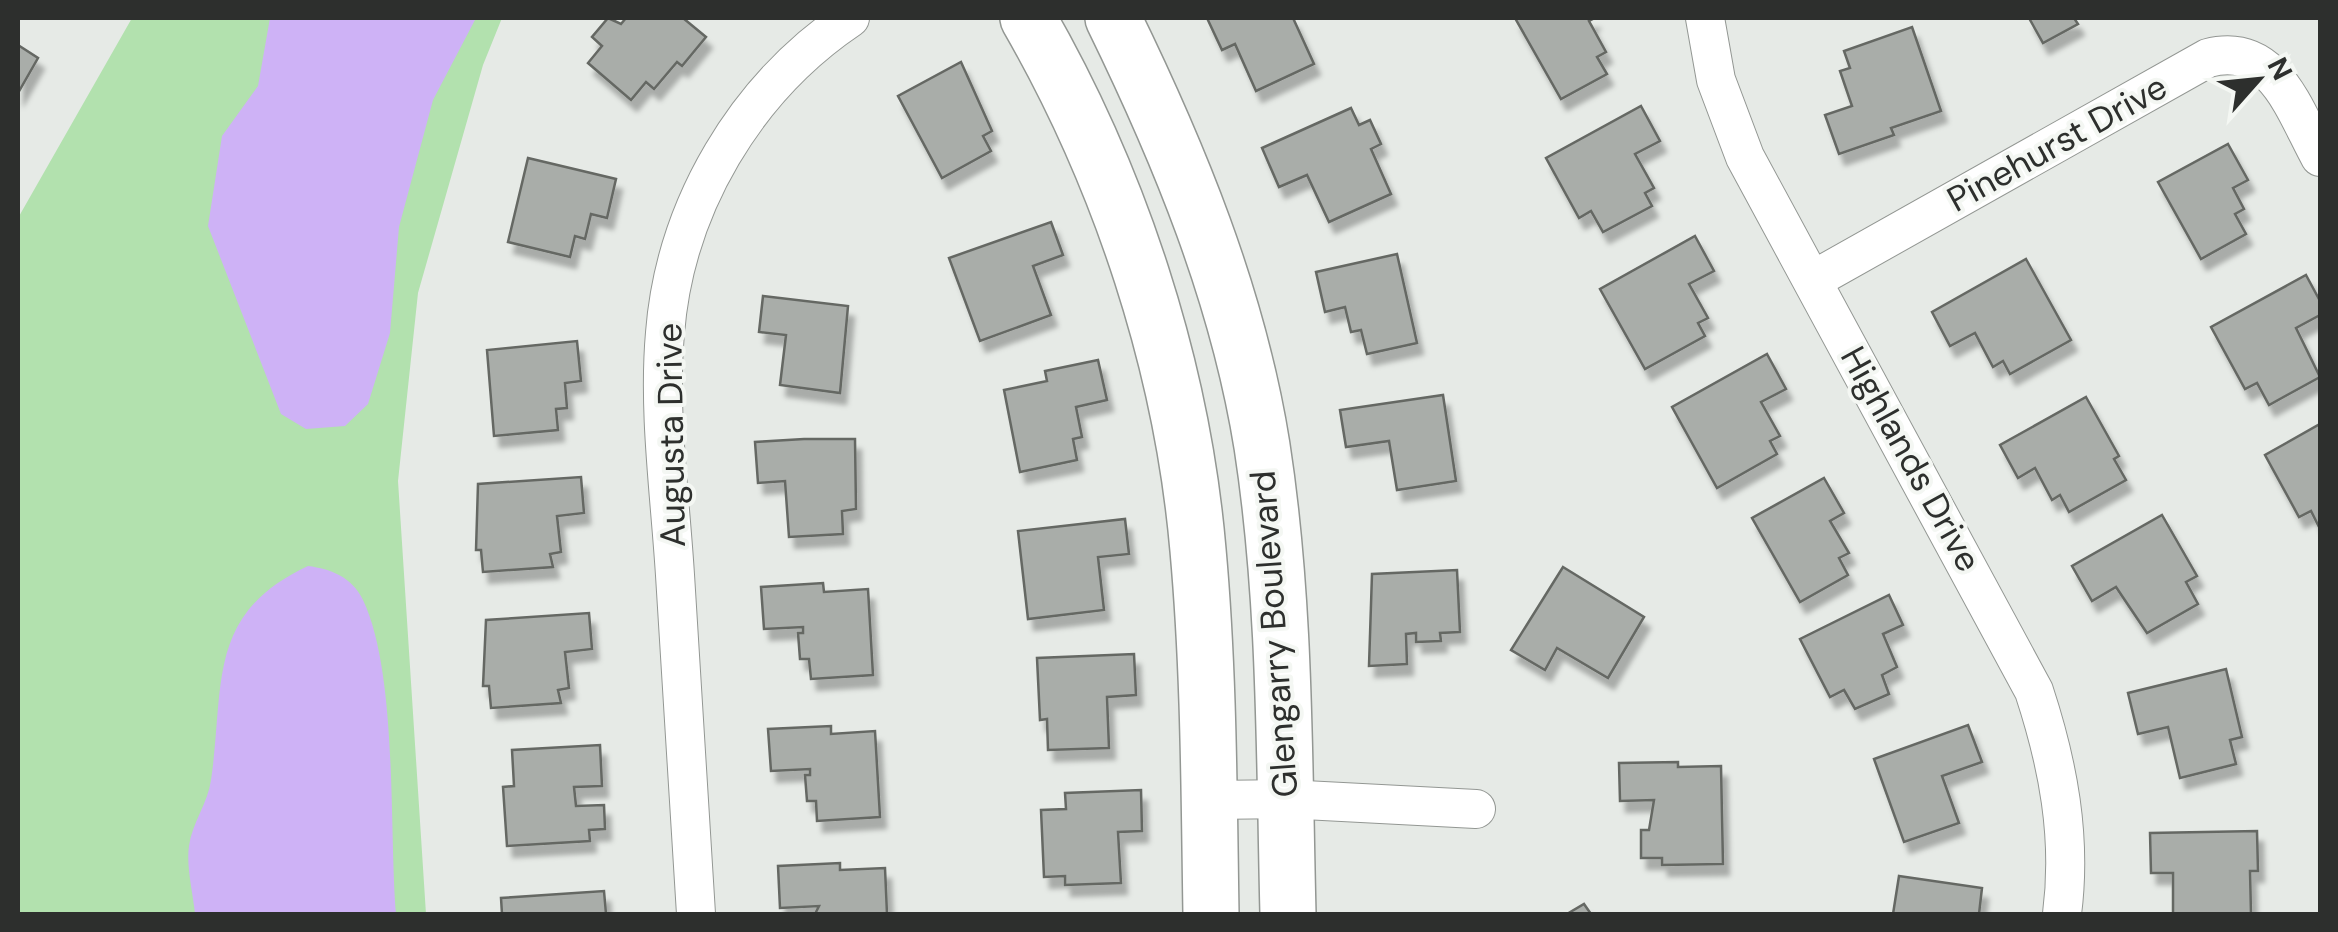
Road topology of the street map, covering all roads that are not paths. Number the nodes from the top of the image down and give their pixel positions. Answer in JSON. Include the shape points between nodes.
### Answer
{"nodes":[{"id":1,"x":850,"y":18,"type":"edge"},
{"id":2,"x":1028,"y":18,"type":"edge"},
{"id":3,"x":1113,"y":18,"type":"edge"},
{"id":4,"x":1705,"y":18,"type":"edge"},
{"id":5,"x":2320,"y":157,"type":"edge"},
{"id":6,"x":1813,"y":280,"type":"junction"},
{"id":7,"x":1243,"y":356,"type":"junction"},
{"id":8,"x":1168,"y":370,"type":"junction"},
{"id":9,"x":1286,"y":799,"type":"junction"},
{"id":10,"x":1209,"y":800,"type":"junction"},
{"id":11,"x":1476,"y":809,"type":"dead end"},
{"id":12,"x":696,"y":914,"type":"edge"},
{"id":13,"x":1211,"y":914,"type":"edge"},
{"id":14,"x":1288,"y":914,"type":"edge"},
{"id":15,"x":2062,"y":914,"type":"edge"}],
"edges":[{"from":1,"to":12,"type":"street","name":"Augusta Drive","via":[[797,59],[736,131],[688,227],[673,279],[663,386]]},
{"from":2,"to":8,"type":"street","name":"Glengarry Boulevard","via":[[1092,147],[1135,257]]},
{"from":3,"to":7,"type":"street","name":"Glengarry Boulevard","via":[[1201,218]]},
{"from":4,"to":6,"type":"street","name":"Highlands Drive","via":[[1729,119]]},
{"from":5,"to":6,"type":"street","name":"Pinehurst Drive","via":[[2271,70],[2255,59],[2208,58]]},
{"from":6,"to":15,"type":"street","name":"Highlands Drive","via":[[2034,691],[2060,785]]},
{"from":7,"to":8,"type":"street"},
{"from":7,"to":9,"type":"street","name":"Glengarry Boulevard","via":[[1276,554]]},
{"from":8,"to":10,"type":"street","name":"Glengarry Boulevard","via":[[1198,548]]},
{"from":9,"to":10,"type":"street"},
{"from":9,"to":11,"type":"street"},
{"from":9,"to":14,"type":"street","name":"Glengarry Boulevard"},
{"from":10,"to":13,"type":"street","name":"Glengarry Boulevard"}]}
